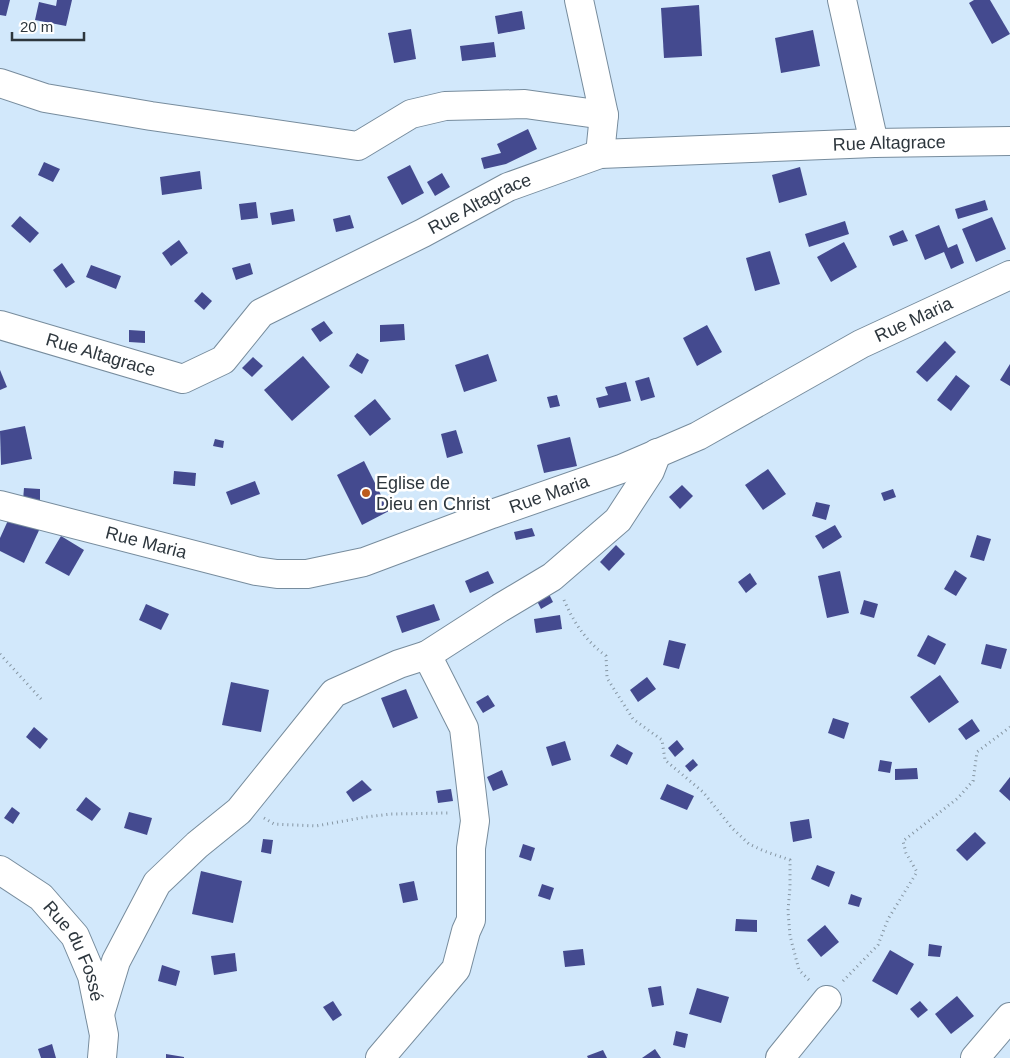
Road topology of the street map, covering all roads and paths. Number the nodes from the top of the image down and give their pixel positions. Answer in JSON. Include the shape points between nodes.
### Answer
{"nodes":[{"id":1,"x":579,"y":0,"type":"edge"},
{"id":2,"x":842,"y":0,"type":"edge"},
{"id":3,"x":0,"y":83,"type":"edge"},
{"id":4,"x":604,"y":115,"type":"junction"},
{"id":5,"x":1010,"y":141,"type":"edge"},
{"id":6,"x":874,"y":143,"type":"junction"},
{"id":7,"x":600,"y":154,"type":"junction"},
{"id":8,"x":1010,"y":275,"type":"edge"},
{"id":9,"x":0,"y":325,"type":"edge"},
{"id":10,"x":656,"y":453,"type":"junction"},
{"id":11,"x":0,"y":505,"type":"edge"},
{"id":12,"x":552,"y":577,"type":"junction"},
{"id":13,"x":0,"y":654,"type":"edge"},
{"id":14,"x":427,"y":655,"type":"junction"},
{"id":15,"x":41,"y":699,"type":"dead end"},
{"id":16,"x":1010,"y":726,"type":"edge"},
{"id":17,"x":244,"y":805,"type":"junction"},
{"id":18,"x":473,"y":812,"type":"junction"},
{"id":19,"x":0,"y":870,"type":"edge"},
{"id":20,"x":827,"y":1000,"type":"junction"},
{"id":21,"x":100,"y":1014,"type":"junction"},
{"id":22,"x":1010,"y":1017,"type":"edge"},
{"id":23,"x":102,"y":1058,"type":"edge"},
{"id":24,"x":380,"y":1058,"type":"edge"},
{"id":25,"x":780,"y":1058,"type":"edge"},
{"id":26,"x":975,"y":1058,"type":"edge"}],
"edges":[{"from":1,"to":4,"type":"street"},
{"from":2,"to":6,"type":"street"},
{"from":3,"to":4,"type":"street","via":[[45,98],[358,146],[411,114],[445,106],[526,104]]},
{"from":4,"to":7,"type":"street"},
{"from":5,"to":6,"type":"street","name":"Rue Altagrace"},
{"from":6,"to":7,"type":"street","name":"Rue Altagrace"},
{"from":7,"to":9,"type":"street","name":"Rue Altagrace","via":[[508,187],[261,313],[223,360],[183,379]]},
{"from":8,"to":10,"type":"street","name":"Rue Maria","via":[[861,344],[698,436]]},
{"from":10,"to":11,"type":"street","name":"Rue Maria","via":[[621,469],[364,562],[307,574],[256,571]]},
{"from":10,"to":12,"type":"street","via":[[650,471],[618,520]]},
{"from":12,"to":14,"type":"street"},
{"from":12,"to":20,"type":"path","via":[[582,634],[606,656],[607,678],[633,719],[662,740],[665,760],[703,792],[749,844],[790,860],[790,936],[799,970]]},
{"from":13,"to":15,"type":"path"},
{"from":14,"to":17,"type":"street","via":[[334,693]]},
{"from":14,"to":18,"type":"street","via":[[464,728]]},
{"from":16,"to":20,"type":"path","via":[[978,752],[973,781],[958,798],[903,841],[906,854],[917,872],[888,919],[878,945]]},
{"from":17,"to":18,"type":"path","via":[[274,824],[316,826],[391,814]]},
{"from":17,"to":21,"type":"street","via":[[157,883],[116,961]]},
{"from":18,"to":24,"type":"street","via":[[471,920],[456,969]]},
{"from":19,"to":21,"type":"street","name":"Rue du Fossé","via":[[41,897],[75,936],[92,976]]},
{"from":20,"to":25,"type":"street"},
{"from":21,"to":23,"type":"street","name":"Rue du Fossé","via":[[104,1035]]},
{"from":22,"to":26,"type":"street"}]}
